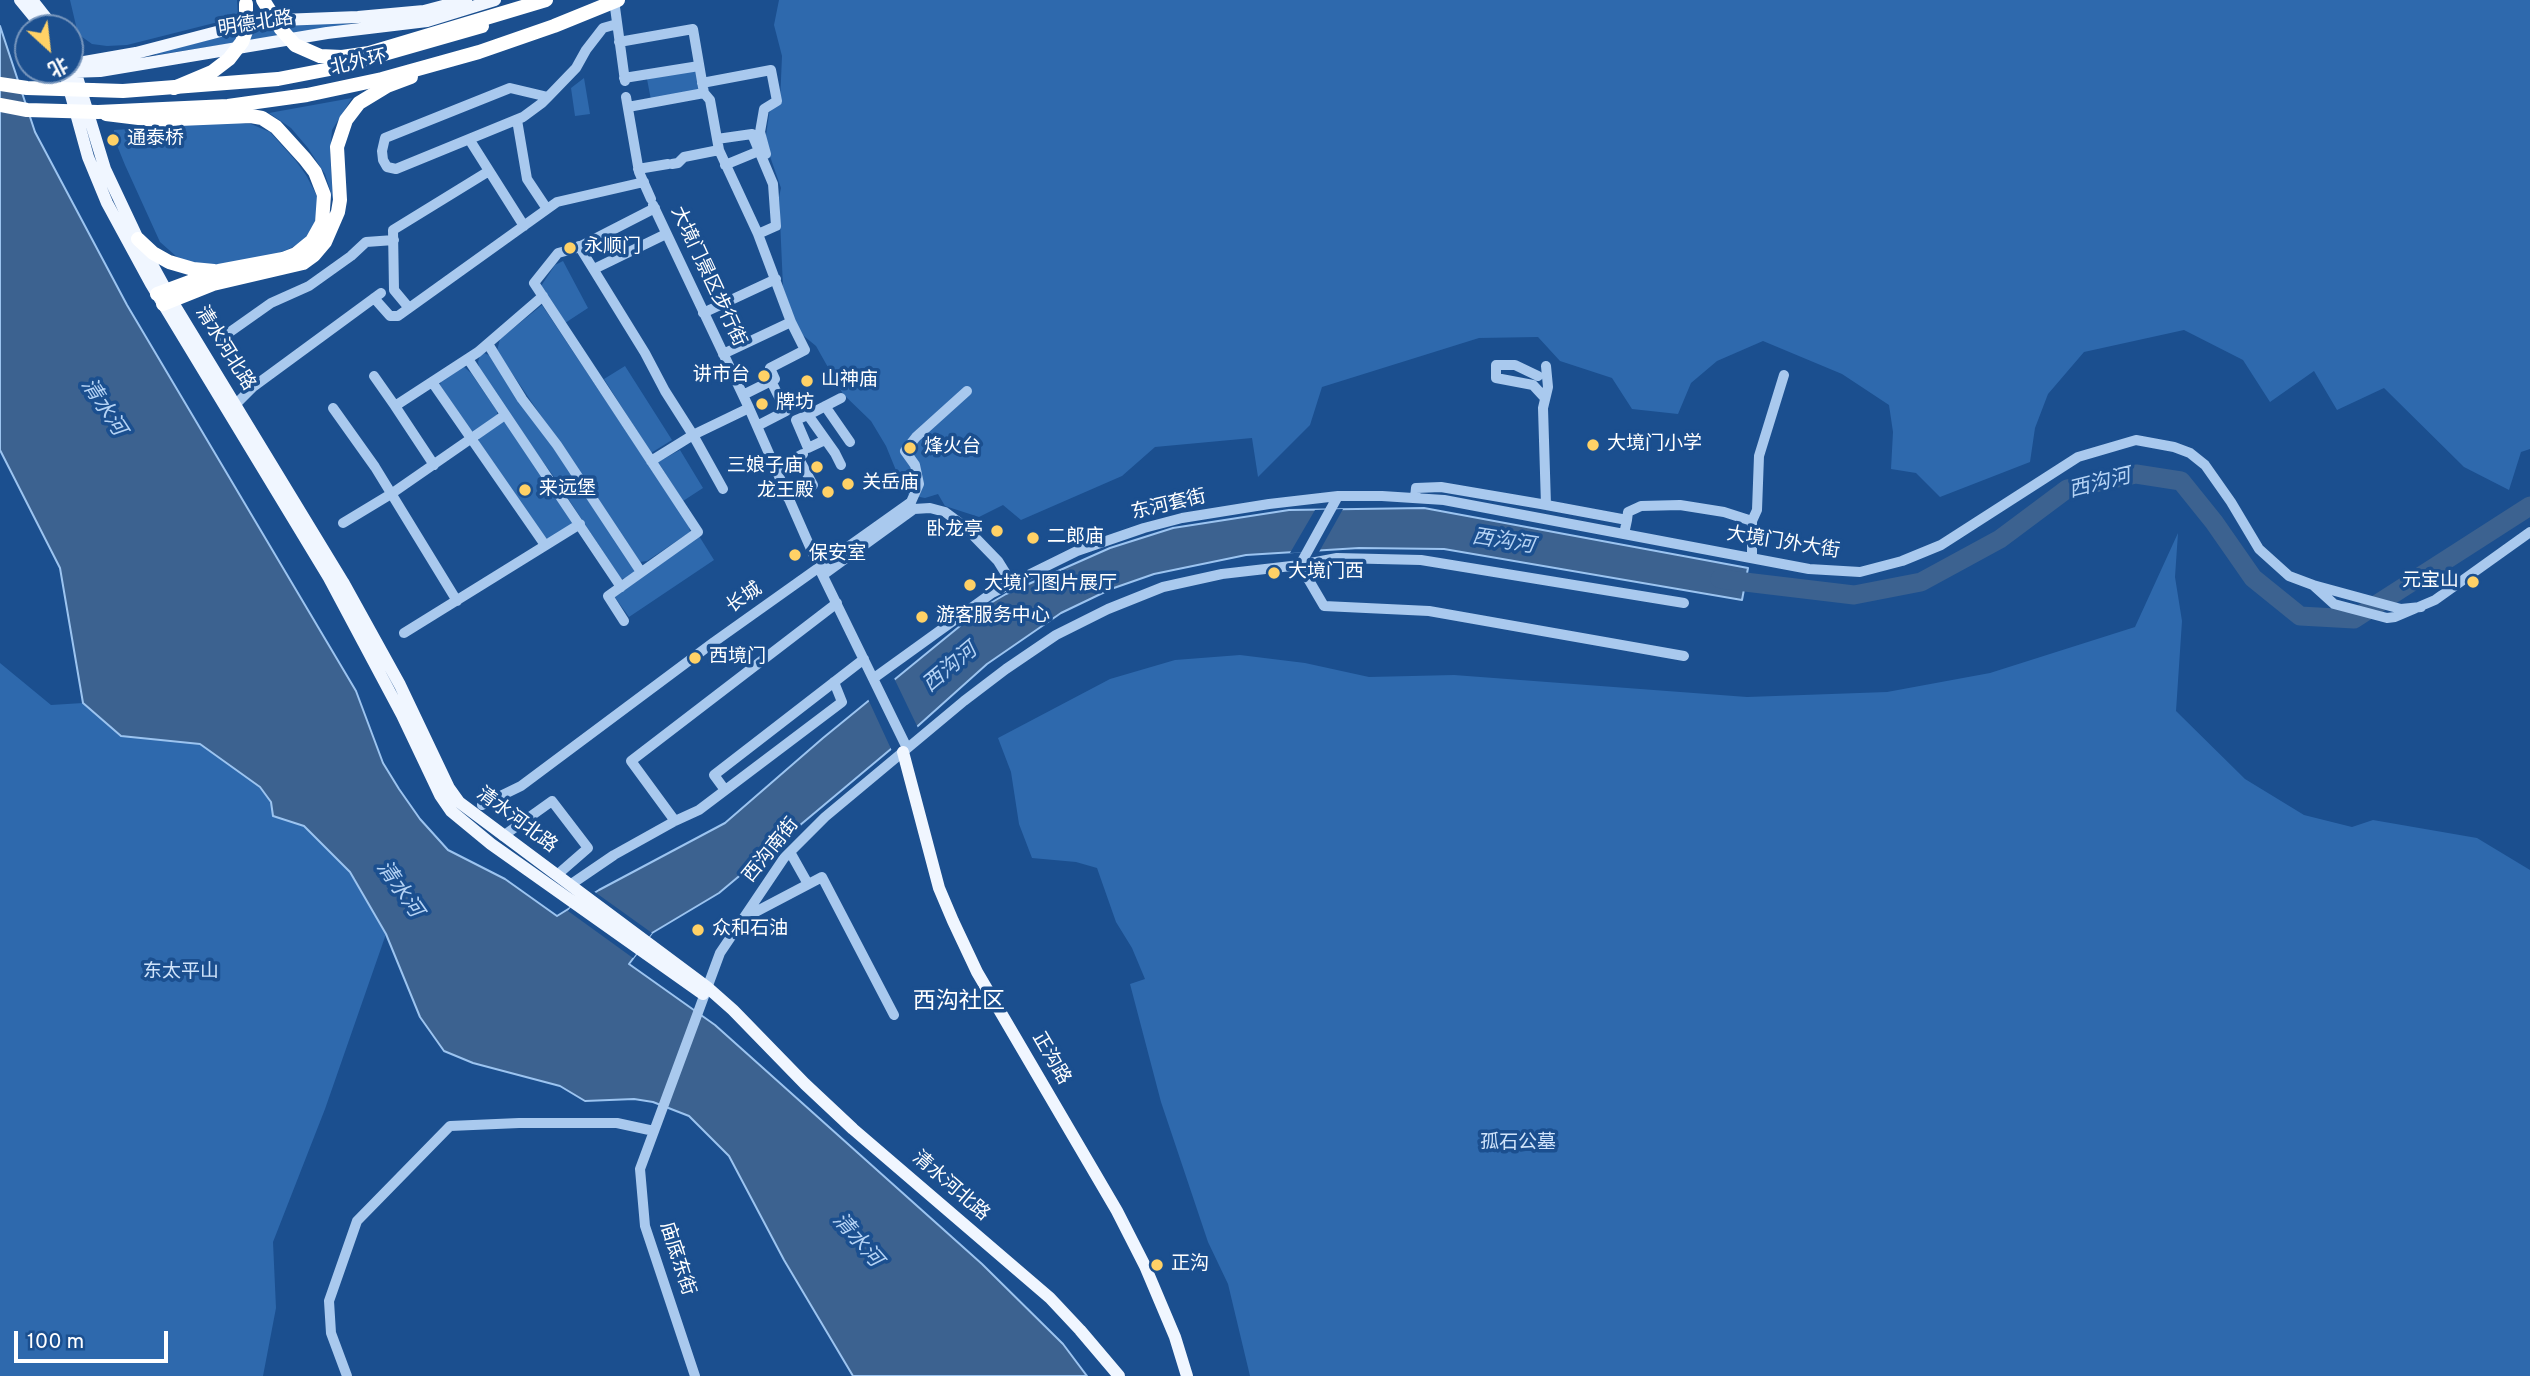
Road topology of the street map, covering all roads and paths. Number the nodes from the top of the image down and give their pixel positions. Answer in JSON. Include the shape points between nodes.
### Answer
{"nodes":[{"id":1,"x":20,"y":0,"type":"edge"},
{"id":2,"x":32,"y":0,"type":"edge"},
{"id":3,"x":263,"y":0,"type":"edge"},
{"id":4,"x":466,"y":0,"type":"edge"},
{"id":5,"x":495,"y":0,"type":"edge"},
{"id":6,"x":548,"y":0,"type":"edge"},
{"id":7,"x":616,"y":0,"type":"edge"},
{"id":8,"x":246,"y":2,"type":"edge"},
{"id":9,"x":32,"y":14,"type":"edge"},
{"id":10,"x":43,"y":14,"type":"edge"},
{"id":11,"x":617,"y":23,"type":"junction"},
{"id":12,"x":554,"y":26,"type":"junction"},
{"id":13,"x":620,"y":42,"type":"junction"},
{"id":14,"x":84,"y":64,"type":"edge"},
{"id":15,"x":699,"y":66,"type":"junction"},
{"id":16,"x":84,"y":69,"type":"edge"},
{"id":17,"x":0,"y":84,"type":"edge"},
{"id":18,"x":72,"y":84,"type":"edge"},
{"id":19,"x":75,"y":84,"type":"edge"},
{"id":20,"x":174,"y":88,"type":"junction"},
{"id":21,"x":703,"y":88,"type":"junction"},
{"id":22,"x":548,"y":97,"type":"junction"},
{"id":23,"x":0,"y":105,"type":"edge"},
{"id":24,"x":98,"y":113,"type":"junction"},
{"id":25,"x":517,"y":120,"type":"junction"},
{"id":26,"x":756,"y":133,"type":"junction"},
{"id":27,"x":469,"y":139,"type":"junction"},
{"id":28,"x":718,"y":144,"type":"junction"},
{"id":29,"x":759,"y":151,"type":"junction"},
{"id":30,"x":725,"y":165,"type":"junction"},
{"id":31,"x":638,"y":169,"type":"junction"},
{"id":32,"x":767,"y":170,"type":"junction"},
{"id":33,"x":489,"y":171,"type":"junction"},
{"id":34,"x":644,"y":182,"type":"junction"},
{"id":35,"x":653,"y":204,"type":"junction"},
{"id":36,"x":547,"y":209,"type":"junction"},
{"id":37,"x":524,"y":226,"type":"junction"},
{"id":38,"x":666,"y":234,"type":"junction"},
{"id":39,"x":758,"y":234,"type":"junction"},
{"id":40,"x":138,"y":239,"type":"junction"},
{"id":41,"x":394,"y":240,"type":"junction"},
{"id":42,"x":579,"y":246,"type":"junction"},
{"id":43,"x":594,"y":269,"type":"junction"},
{"id":44,"x":219,"y":271,"type":"junction"},
{"id":45,"x":776,"y":279,"type":"junction"},
{"id":46,"x":543,"y":296,"type":"junction"},
{"id":47,"x":165,"y":297,"type":"junction"},
{"id":48,"x":409,"y":308,"type":"junction"},
{"id":49,"x":704,"y":313,"type":"junction"},
{"id":50,"x":791,"y":322,"type":"junction"},
{"id":51,"x":488,"y":344,"type":"junction"},
{"id":52,"x":723,"y":355,"type":"junction"},
{"id":53,"x":468,"y":359,"type":"junction"},
{"id":54,"x":1546,"y":366,"type":"dead end"},
{"id":55,"x":1784,"y":375,"type":"dead end"},
{"id":56,"x":374,"y":376,"type":"dead end"},
{"id":57,"x":1538,"y":376,"type":"dead end"},
{"id":58,"x":771,"y":381,"type":"junction"},
{"id":59,"x":432,"y":382,"type":"junction"},
{"id":60,"x":253,"y":387,"type":"junction"},
{"id":61,"x":967,"y":391,"type":"dead end"},
{"id":62,"x":743,"y":395,"type":"junction"},
{"id":63,"x":841,"y":398,"type":"dead end"},
{"id":64,"x":1545,"y":398,"type":"junction"},
{"id":65,"x":236,"y":404,"type":"junction"},
{"id":66,"x":395,"y":406,"type":"junction"},
{"id":67,"x":825,"y":407,"type":"junction"},
{"id":68,"x":333,"y":408,"type":"dead end"},
{"id":69,"x":749,"y":408,"type":"junction"},
{"id":70,"x":786,"y":411,"type":"junction"},
{"id":71,"x":505,"y":415,"type":"junction"},
{"id":72,"x":808,"y":415,"type":"junction"},
{"id":73,"x":796,"y":420,"type":"junction"},
{"id":74,"x":757,"y":426,"type":"junction"},
{"id":75,"x":694,"y":435,"type":"junction"},
{"id":76,"x":472,"y":439,"type":"junction"},
{"id":77,"x":825,"y":439,"type":"junction"},
{"id":78,"x":850,"y":442,"type":"dead end"},
{"id":79,"x":808,"y":448,"type":"junction"},
{"id":80,"x":798,"y":457,"type":"junction"},
{"id":81,"x":651,"y":461,"type":"junction"},
{"id":82,"x":434,"y":465,"type":"junction"},
{"id":83,"x":841,"y":465,"type":"dead end"},
{"id":84,"x":775,"y":469,"type":"junction"},
{"id":85,"x":723,"y":489,"type":"dead end"},
{"id":86,"x":391,"y":494,"type":"junction"},
{"id":87,"x":1338,"y":496,"type":"junction"},
{"id":88,"x":788,"y":498,"type":"junction"},
{"id":89,"x":1415,"y":498,"type":"junction"},
{"id":90,"x":1546,"y":505,"type":"junction"},
{"id":91,"x":1627,"y":520,"type":"junction"},
{"id":92,"x":1752,"y":520,"type":"junction"},
{"id":93,"x":343,"y":523,"type":"dead end"},
{"id":94,"x":580,"y":524,"type":"junction"},
{"id":95,"x":2530,"y":532,"type":"edge"},
{"id":96,"x":1624,"y":534,"type":"junction"},
{"id":97,"x":545,"y":545,"type":"junction"},
{"id":98,"x":814,"y":556,"type":"dead end"},
{"id":99,"x":1752,"y":558,"type":"junction"},
{"id":100,"x":1300,"y":565,"type":"junction"},
{"id":101,"x":641,"y":572,"type":"junction"},
{"id":102,"x":1011,"y":582,"type":"junction"},
{"id":103,"x":621,"y":587,"type":"junction"},
{"id":104,"x":2317,"y":589,"type":"junction"},
{"id":105,"x":457,"y":601,"type":"junction"},
{"id":106,"x":837,"y":603,"type":"junction"},
{"id":107,"x":1684,"y":603,"type":"dead end"},
{"id":108,"x":2421,"y":607,"type":"junction"},
{"id":109,"x":624,"y":621,"type":"dead end"},
{"id":110,"x":404,"y":634,"type":"dead end"},
{"id":111,"x":1684,"y":656,"type":"dead end"},
{"id":112,"x":864,"y":659,"type":"junction"},
{"id":113,"x":834,"y":682,"type":"junction"},
{"id":114,"x":876,"y":683,"type":"junction"},
{"id":115,"x":902,"y":751,"type":"junction"},
{"id":116,"x":725,"y":790,"type":"junction"},
{"id":117,"x":482,"y":805,"type":"dead end"},
{"id":118,"x":675,"y":821,"type":"junction"},
{"id":119,"x":503,"y":836,"type":"junction"},
{"id":120,"x":790,"y":852,"type":"junction"},
{"id":121,"x":556,"y":875,"type":"junction"},
{"id":122,"x":807,"y":884,"type":"junction"},
{"id":123,"x":574,"y":894,"type":"junction"},
{"id":124,"x":742,"y":919,"type":"junction"},
{"id":125,"x":705,"y":991,"type":"junction"},
{"id":126,"x":700,"y":1009,"type":"joint"},
{"id":127,"x":894,"y":1015,"type":"dead end"},
{"id":128,"x":654,"y":1130,"type":"junction"},
{"id":129,"x":347,"y":1376,"type":"edge"},
{"id":130,"x":695,"y":1376,"type":"edge"},
{"id":131,"x":1110,"y":1376,"type":"edge"},
{"id":132,"x":1119,"y":1376,"type":"edge"},
{"id":133,"x":1181,"y":1376,"type":"edge"},
{"id":134,"x":1186,"y":1376,"type":"edge"}],
"edges":[{"from":1,"to":9,"type":"main road"},
{"from":2,"to":10,"type":"main road"},
{"from":3,"to":6,"type":"highway","bridge":true,"via":[[295,45],[320,56],[342,58]]},
{"from":4,"to":14,"type":"main road","name":"明德北路","via":[[424,11],[271,21]]},
{"from":5,"to":16,"type":"main road","name":"明德北路","via":[[427,22],[327,33],[100,71]]},
{"from":6,"to":20,"type":"highway","name":"北外环","bridge":true,"via":[[499,21],[335,68],[278,79]]},
{"from":7,"to":11,"type":"street"},
{"from":7,"to":12,"type":"highway","name":"北外环","bridge":true},
{"from":8,"to":20,"type":"highway","bridge":true,"via":[[246,31],[229,59],[212,72]]},
{"from":11,"to":13,"type":"street"},
{"from":11,"to":22,"type":"street","via":[[603,28],[576,68]]},
{"from":12,"to":24,"type":"highway","name":"北外环","bridge":true,"via":[[479,52],[307,95],[228,106]]},
{"from":12,"to":47,"type":"highway","bridge":true,"via":[[482,56],[387,86],[359,103],[346,120],[337,146],[340,200],[335,223],[325,242],[303,263]]},
{"from":13,"to":15,"type":"street","via":[[693,29]]},
{"from":13,"to":15,"type":"street","via":[[624,80]]},
{"from":15,"to":21,"type":"street"},
{"from":17,"to":20,"type":"highway","name":"北外环","bridge":true,"via":[[123,91]]},
{"from":18,"to":47,"type":"main road","name":"清水河北路","via":[[80,131],[99,185]]},
{"from":19,"to":40,"type":"main road","name":"清水河北路","via":[[105,169]]},
{"from":21,"to":26,"type":"street","via":[[771,70],[778,102],[764,109]]},
{"from":21,"to":28,"type":"street","via":[[710,100]]},
{"from":21,"to":31,"type":"street","name":"大境门景区步行街","via":[[627,102]]},
{"from":22,"to":25,"type":"street"},
{"from":22,"to":27,"type":"street","via":[[510,88],[385,138],[383,160],[396,169]]},
{"from":23,"to":24,"type":"highway","bridge":true},
{"from":24,"to":44,"type":"highway","bridge":true,"via":[[155,120],[262,118],[292,143],[314,172],[324,195],[322,223],[312,241],[283,259]]},
{"from":25,"to":27,"type":"street"},
{"from":25,"to":36,"type":"street","via":[[527,179]]},
{"from":26,"to":28,"type":"street"},
{"from":26,"to":29,"type":"street"},
{"from":26,"to":32,"type":"street","via":[[770,165]]},
{"from":27,"to":33,"type":"street"},
{"from":28,"to":30,"type":"street"},
{"from":28,"to":31,"type":"street","via":[[678,163]]},
{"from":29,"to":30,"type":"street"},
{"from":29,"to":32,"type":"street"},
{"from":30,"to":39,"type":"street"},
{"from":31,"to":34,"type":"street","name":"大境门景区步行街"},
{"from":32,"to":39,"type":"street","via":[[774,184],[776,226]]},
{"from":33,"to":37,"type":"street"},
{"from":33,"to":41,"type":"street","via":[[393,230]]},
{"from":34,"to":35,"type":"street","name":"大境门景区步行街"},
{"from":34,"to":36,"type":"street","via":[[557,202]]},
{"from":35,"to":38,"type":"street","name":"大境门景区步行街"},
{"from":35,"to":42,"type":"street"},
{"from":36,"to":37,"type":"street"},
{"from":37,"to":48,"type":"street"},
{"from":38,"to":43,"type":"street"},
{"from":38,"to":49,"type":"street","name":"大境门景区步行街"},
{"from":39,"to":45,"type":"street"},
{"from":40,"to":44,"type":"highway","via":[[175,265]]},
{"from":40,"to":47,"type":"main road","name":"清水河北路"},
{"from":41,"to":48,"type":"street","via":[[394,290]]},
{"from":41,"to":60,"type":"street","via":[[366,242],[309,286],[271,303],[220,339]]},
{"from":42,"to":43,"type":"street"},
{"from":42,"to":46,"type":"street","via":[[558,253],[534,283]]},
{"from":43,"to":75,"type":"street"},
{"from":44,"to":47,"type":"highway"},
{"from":45,"to":49,"type":"street"},
{"from":45,"to":50,"type":"street"},
{"from":46,"to":51,"type":"street"},
{"from":46,"to":81,"type":"street"},
{"from":47,"to":65,"type":"main road","name":"清水河北路"},
{"from":47,"to":123,"type":"main road","name":"清水河北路","via":[[329,578],[440,794],[465,823]]},
{"from":48,"to":60,"type":"street","via":[[390,316],[377,296]]},
{"from":49,"to":52,"type":"street","name":"大境门景区步行街"},
{"from":50,"to":52,"type":"street"},
{"from":50,"to":58,"type":"street","via":[[805,350],[770,368],[775,379]]},
{"from":51,"to":53,"type":"street"},
{"from":51,"to":101,"type":"street"},
{"from":52,"to":62,"type":"street","name":"大境门景区步行街"},
{"from":53,"to":59,"type":"street"},
{"from":53,"to":71,"type":"street"},
{"from":54,"to":64,"type":"street"},
{"from":55,"to":92,"type":"street","via":[[1759,456],[1757,510]]},
{"from":56,"to":66,"type":"street"},
{"from":57,"to":64,"type":"street","via":[[1515,365],[1496,365],[1496,378],[1533,385]]},
{"from":58,"to":62,"type":"street"},
{"from":58,"to":70,"type":"street"},
{"from":59,"to":66,"type":"street"},
{"from":59,"to":76,"type":"street"},
{"from":60,"to":65,"type":"street"},
{"from":61,"to":117,"type":"street","name":"长城","via":[[905,451],[915,465],[919,484],[911,502],[521,786]]},
{"from":62,"to":69,"type":"street","name":"大境门景区步行街"},
{"from":63,"to":67,"type":"street"},
{"from":64,"to":90,"type":"street"},
{"from":65,"to":119,"type":"main road","name":"清水河北路","via":[[343,582],[400,685],[449,788],[459,802]]},
{"from":66,"to":82,"type":"street"},
{"from":67,"to":72,"type":"street"},
{"from":67,"to":78,"type":"street"},
{"from":68,"to":86,"type":"street"},
{"from":69,"to":74,"type":"street","name":"大境门景区步行街"},
{"from":69,"to":75,"type":"street"},
{"from":70,"to":73,"type":"street"},
{"from":70,"to":74,"type":"street"},
{"from":71,"to":76,"type":"street"},
{"from":71,"to":94,"type":"street"},
{"from":72,"to":73,"type":"street"},
{"from":72,"to":77,"type":"street"},
{"from":73,"to":79,"type":"street"},
{"from":74,"to":84,"type":"street","name":"大境门景区步行街"},
{"from":75,"to":81,"type":"street"},
{"from":75,"to":85,"type":"street"},
{"from":76,"to":82,"type":"street"},
{"from":76,"to":97,"type":"street"},
{"from":77,"to":79,"type":"street"},
{"from":77,"to":83,"type":"street"},
{"from":79,"to":80,"type":"street"},
{"from":80,"to":84,"type":"street"},
{"from":80,"to":88,"type":"street","via":[[813,485]]},
{"from":81,"to":101,"type":"street","via":[[698,532]]},
{"from":82,"to":86,"type":"street"},
{"from":84,"to":88,"type":"street","name":"大境门景区步行街"},
{"from":86,"to":93,"type":"street"},
{"from":86,"to":105,"type":"street"},
{"from":87,"to":89,"type":"street","name":"大境门外大街"},
{"from":87,"to":100,"type":"street"},
{"from":87,"to":102,"type":"street","name":"东河套街","via":[[1182,518],[1077,551]]},
{"from":88,"to":98,"type":"street","name":"大境门景区步行街"},
{"from":89,"to":90,"type":"street","via":[[1416,488],[1441,487]]},
{"from":89,"to":96,"type":"street","name":"大境门外大街"},
{"from":90,"to":91,"type":"street"},
{"from":91,"to":92,"type":"street","via":[[1628,512],[1641,506],[1680,505]]},
{"from":91,"to":96,"type":"street"},
{"from":92,"to":99,"type":"street"},
{"from":94,"to":97,"type":"street"},
{"from":94,"to":103,"type":"street"},
{"from":95,"to":108,"type":"street","name":"大境门外大街"},
{"from":96,"to":99,"type":"street","name":"大境门外大街"},
{"from":97,"to":105,"type":"street"},
{"from":99,"to":104,"type":"street","name":"大境门外大街","via":[[1830,572],[1860,572],[1902,561],[1959,535],[2078,457],[2136,440],[2190,453],[2205,465],[2266,556],[2289,576]]},
{"from":100,"to":107,"type":"street","via":[[1337,558],[1421,560]]},
{"from":100,"to":111,"type":"street","via":[[1324,606],[1429,611]]},
{"from":100,"to":115,"type":"street","via":[[1163,587],[1108,608],[1056,635],[1006,669]]},
{"from":101,"to":103,"type":"street"},
{"from":102,"to":106,"type":"street","via":[[998,561],[964,526],[945,512],[914,509],[821,572]]},
{"from":102,"to":114,"type":"street","name":"东河套街","via":[[912,649]]},
{"from":103,"to":109,"type":"street","via":[[608,596]]},
{"from":104,"to":108,"type":"street","name":"大境门外大街","via":[[2401,609]]},
{"from":104,"to":108,"type":"street","name":"大境门外大街","via":[[2334,604],[2389,618]]},
{"from":105,"to":110,"type":"street"},
{"from":106,"to":112,"type":"street"},
{"from":106,"to":118,"type":"street","via":[[631,761]]},
{"from":112,"to":113,"type":"street"},
{"from":112,"to":114,"type":"street"},
{"from":113,"to":116,"type":"street","via":[[842,702]]},
{"from":113,"to":116,"type":"street","via":[[714,775]]},
{"from":114,"to":115,"type":"street"},
{"from":115,"to":120,"type":"street","name":"西沟南街"},
{"from":115,"to":133,"type":"main road","name":"正沟路","via":[[933,894],[950,934],[1121,1236]]},
{"from":115,"to":134,"type":"main road","name":"正沟路","via":[[939,888],[953,922],[977,972],[1123,1222],[1170,1325]]},
{"from":116,"to":118,"type":"street"},
{"from":118,"to":123,"type":"street","via":[[614,855]]},
{"from":119,"to":121,"type":"main road","name":"清水河北路"},
{"from":119,"to":121,"type":"street","via":[[552,801],[588,848]]},
{"from":120,"to":122,"type":"street"},
{"from":120,"to":124,"type":"street","name":"西沟南街"},
{"from":121,"to":123,"type":"main road","name":"清水河北路"},
{"from":122,"to":124,"type":"street"},
{"from":122,"to":127,"type":"street","via":[[822,877]]},
{"from":123,"to":125,"type":"main road","name":"清水河北路"},
{"from":124,"to":125,"type":"street","name":"西沟南街","via":[[720,953]]},
{"from":125,"to":126,"type":"street","name":"西沟南街"},
{"from":125,"to":131,"type":"main road","name":"清水河北路","via":[[848,1135],[1046,1304]]},
{"from":125,"to":132,"type":"main road","name":"清水河北路","via":[[853,1129],[1050,1298]]},
{"from":126,"to":128,"type":"street","name":"庙底东街"},
{"from":128,"to":129,"type":"street","via":[[617,1123],[450,1126],[357,1221],[329,1301],[331,1334]]},
{"from":128,"to":130,"type":"street","name":"庙底东街","via":[[640,1168],[645,1226]]}]}
